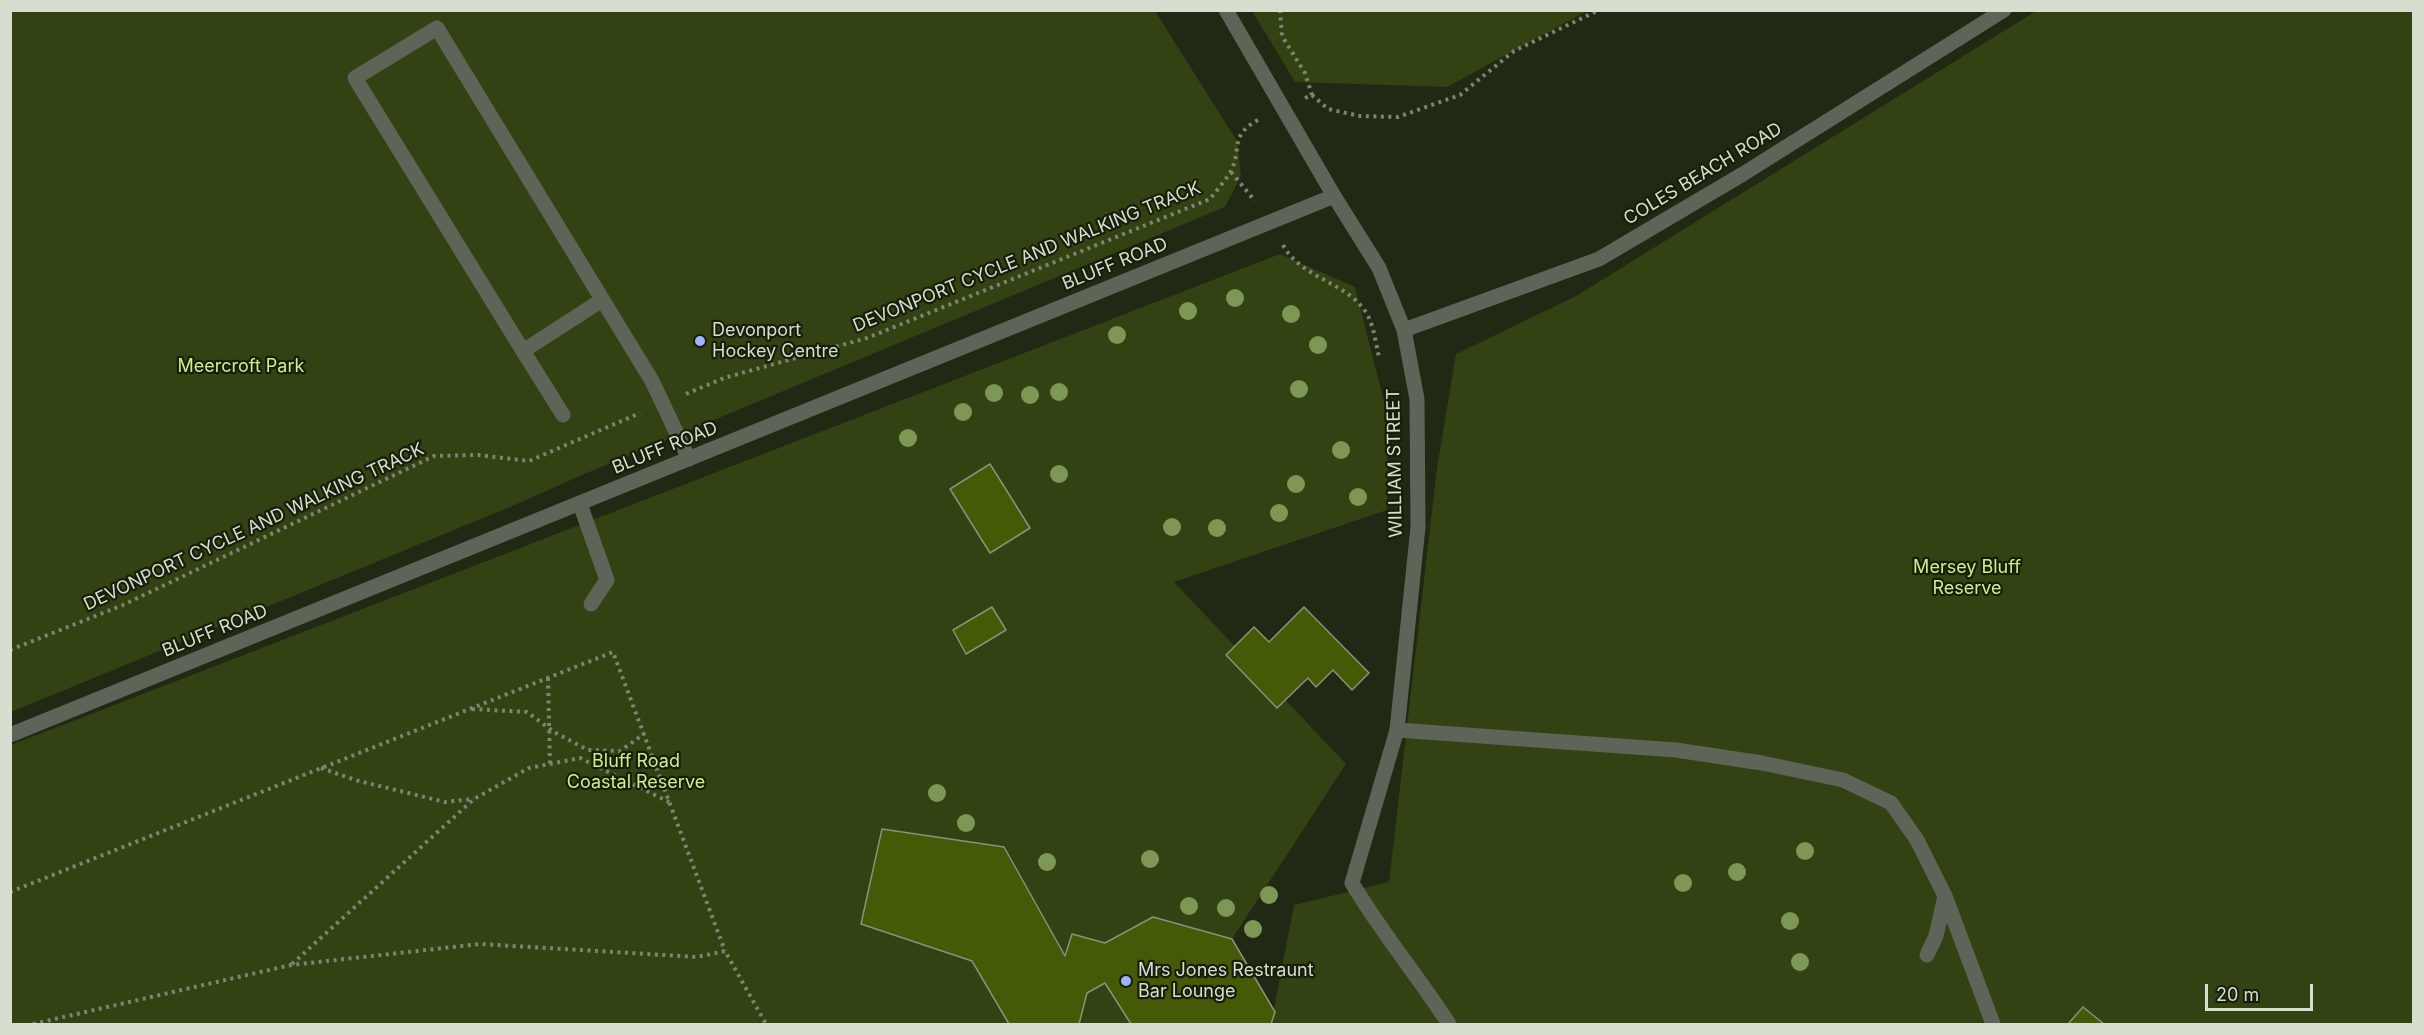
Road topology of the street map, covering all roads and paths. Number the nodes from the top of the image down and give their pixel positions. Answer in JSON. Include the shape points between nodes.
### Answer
{"nodes":[{"id":1,"x":1227,"y":10,"type":"edge"},
{"id":2,"x":1280,"y":10,"type":"edge"},
{"id":3,"x":1599,"y":10,"type":"edge"},
{"id":4,"x":2004,"y":10,"type":"edge"},
{"id":5,"x":1312,"y":94,"type":"junction"},
{"id":6,"x":1284,"y":107,"type":"junction"},
{"id":7,"x":1231,"y":172,"type":"junction"},
{"id":8,"x":1334,"y":196,"type":"junction"},
{"id":9,"x":1271,"y":222,"type":"junction"},
{"id":10,"x":602,"y":300,"type":"junction"},
{"id":11,"x":1404,"y":330,"type":"junction"},
{"id":12,"x":523,"y":351,"type":"junction"},
{"id":13,"x":1379,"y":357,"type":"dead end"},
{"id":14,"x":662,"y":404,"type":"junction"},
{"id":15,"x":563,"y":415,"type":"dead end"},
{"id":16,"x":689,"y":459,"type":"junction"},
{"id":17,"x":580,"y":504,"type":"junction"},
{"id":18,"x":591,"y":604,"type":"dead end"},
{"id":19,"x":10,"y":650,"type":"edge"},
{"id":20,"x":548,"y":678,"type":"junction"},
{"id":21,"x":470,"y":709,"type":"junction"},
{"id":22,"x":549,"y":729,"type":"junction"},
{"id":23,"x":1397,"y":730,"type":"junction"},
{"id":24,"x":10,"y":735,"type":"edge"},
{"id":25,"x":644,"y":735,"type":"junction"},
{"id":26,"x":550,"y":764,"type":"junction"},
{"id":27,"x":321,"y":768,"type":"junction"},
{"id":28,"x":474,"y":799,"type":"junction"},
{"id":29,"x":669,"y":802,"type":"junction"},
{"id":30,"x":10,"y":892,"type":"edge"},
{"id":31,"x":1945,"y":896,"type":"junction"},
{"id":32,"x":725,"y":951,"type":"junction"},
{"id":33,"x":1927,"y":955,"type":"dead end"},
{"id":34,"x":291,"y":965,"type":"junction"},
{"id":35,"x":33,"y":1024,"type":"edge"},
{"id":36,"x":766,"y":1024,"type":"edge"},
{"id":37,"x":1449,"y":1024,"type":"edge"},
{"id":38,"x":1993,"y":1024,"type":"edge"}],
"edges":[{"from":1,"to":6,"type":"street","name":"WILLIAM STREET"},
{"from":2,"to":5,"type":"path","via":[[1282,36],[1305,73]]},
{"from":3,"to":5,"type":"path","via":[[1514,51],[1460,94],[1398,117],[1360,116],[1328,109]]},
{"from":4,"to":11,"type":"street","name":"COLES BEACH ROAD","via":[[1743,174],[1599,259]]},
{"from":5,"to":6,"type":"path","name":"DEVONPORT CYCLE AND WALKING TRACK"},
{"from":6,"to":7,"type":"path","name":"DEVONPORT CYCLE AND WALKING TRACK","via":[[1246,126],[1238,139]]},
{"from":6,"to":8,"type":"street","name":"WILLIAM STREET"},
{"from":7,"to":9,"type":"path"},
{"from":7,"to":14,"type":"path","name":"DEVONPORT CYCLE AND WALKING TRACK","via":[[1210,200],[867,338],[724,378]]},
{"from":8,"to":9,"type":"street","name":"BLUFF ROAD"},
{"from":8,"to":11,"type":"street","name":"WILLIAM STREET","via":[[1379,268]]},
{"from":9,"to":13,"type":"path","via":[[1288,253],[1309,273],[1334,284],[1368,315]]},
{"from":9,"to":16,"type":"street","name":"BLUFF ROAD"},
{"from":10,"to":12,"type":"street"},
{"from":10,"to":12,"type":"street","via":[[437,28],[355,78]]},
{"from":10,"to":14,"type":"street"},
{"from":11,"to":23,"type":"street","name":"WILLIAM STREET","via":[[1417,399],[1418,527]]},
{"from":12,"to":15,"type":"street"},
{"from":14,"to":16,"type":"street"},
{"from":14,"to":19,"type":"path","name":"DEVONPORT CYCLE AND WALKING TRACK","via":[[530,461],[478,455],[434,456],[123,605]]},
{"from":16,"to":17,"type":"street","name":"BLUFF ROAD"},
{"from":17,"to":18,"type":"street","via":[[607,580]]},
{"from":17,"to":24,"type":"street","name":"BLUFF ROAD"},
{"from":20,"to":21,"type":"path"},
{"from":20,"to":22,"type":"path"},
{"from":20,"to":25,"type":"path","via":[[614,652]]},
{"from":21,"to":22,"type":"path","via":[[527,712]]},
{"from":21,"to":27,"type":"path"},
{"from":22,"to":25,"type":"path","via":[[588,750],[620,751]]},
{"from":22,"to":26,"type":"path"},
{"from":23,"to":31,"type":"street","via":[[1676,750],[1843,780],[1891,803],[1917,840]]},
{"from":23,"to":37,"type":"street","name":"WILLIAM STREET","via":[[1352,883],[1375,922],[1421,980]]},
{"from":25,"to":29,"type":"path"},
{"from":26,"to":28,"type":"path","via":[[529,768]]},
{"from":26,"to":29,"type":"path","via":[[580,758]]},
{"from":27,"to":28,"type":"path","via":[[445,802]]},
{"from":27,"to":30,"type":"path"},
{"from":28,"to":34,"type":"path"},
{"from":29,"to":32,"type":"path"},
{"from":31,"to":33,"type":"street","via":[[1936,936]]},
{"from":31,"to":38,"type":"street"},
{"from":32,"to":34,"type":"path","via":[[697,957],[480,944]]},
{"from":32,"to":36,"type":"path"},
{"from":34,"to":35,"type":"path"}]}
